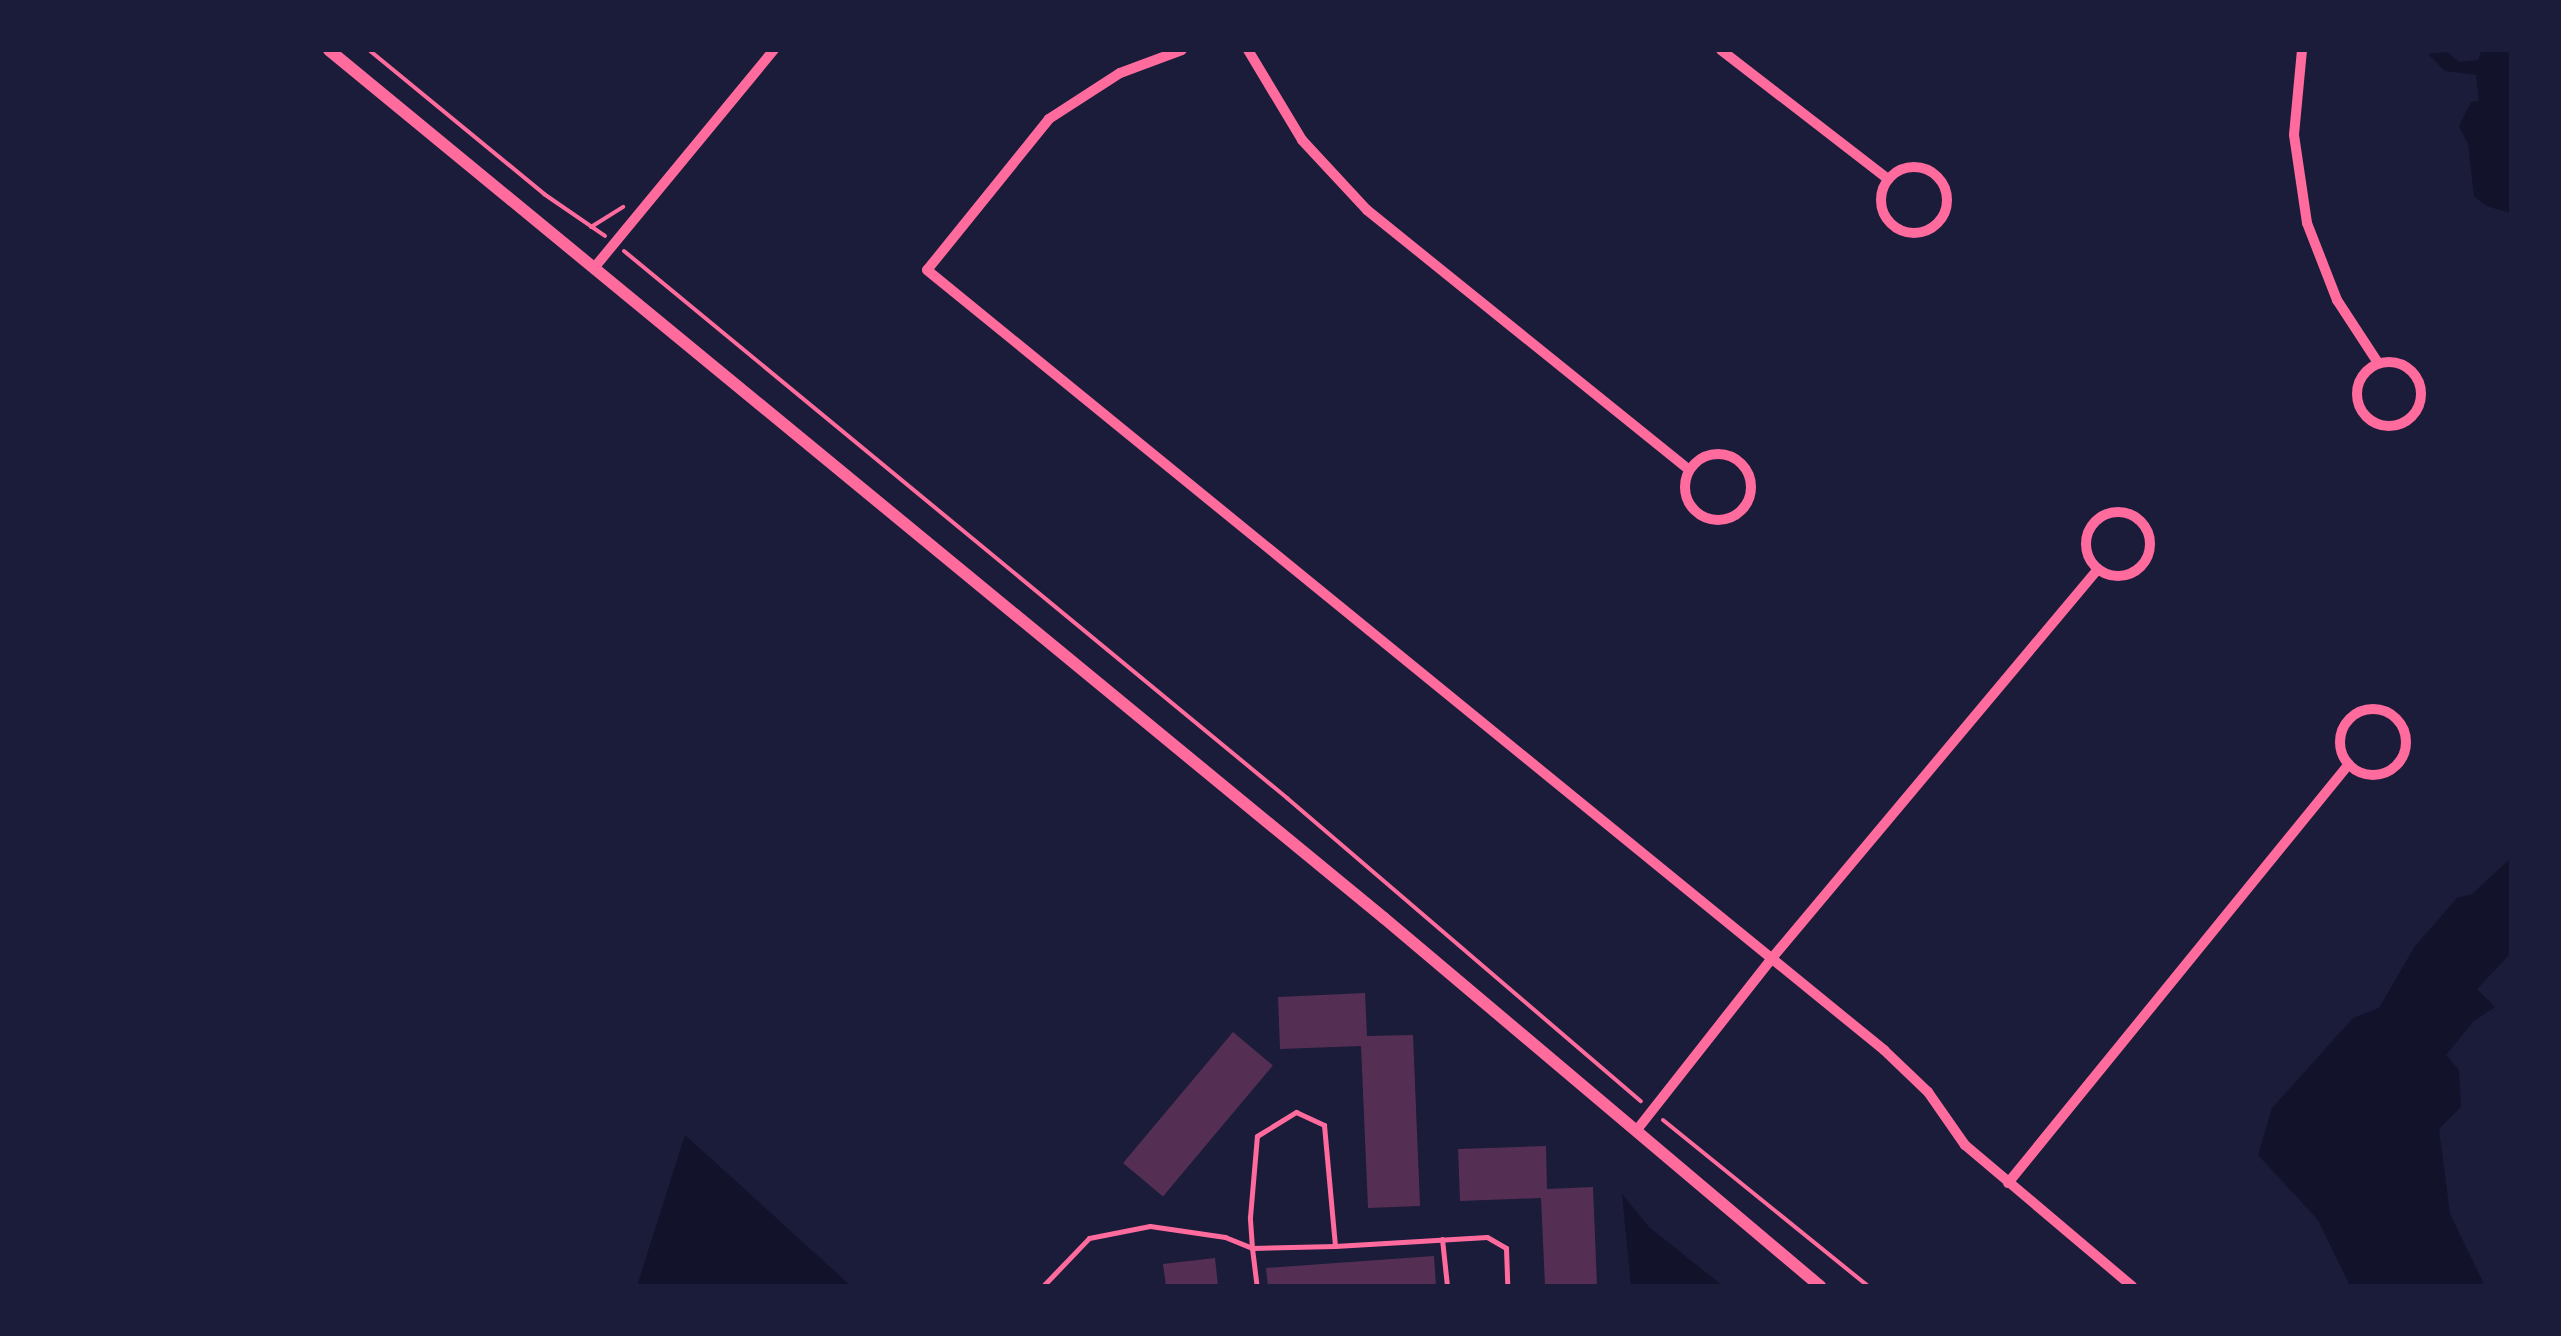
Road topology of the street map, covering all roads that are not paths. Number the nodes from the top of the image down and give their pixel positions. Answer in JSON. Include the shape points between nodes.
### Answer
{"nodes":[{"id":1,"x":329,"y":50,"type":"edge"},
{"id":2,"x":774,"y":50,"type":"edge"},
{"id":3,"x":1182,"y":50,"type":"edge"},
{"id":4,"x":1248,"y":50,"type":"edge"},
{"id":5,"x":1721,"y":50,"type":"edge"},
{"id":6,"x":2302,"y":50,"type":"edge"},
{"id":7,"x":1888,"y":179,"type":"junction"},
{"id":8,"x":594,"y":268,"type":"junction"},
{"id":9,"x":2378,"y":363,"type":"junction"},
{"id":10,"x":1689,"y":470,"type":"junction"},
{"id":11,"x":2098,"y":570,"type":"junction"},
{"id":12,"x":2349,"y":764,"type":"junction"},
{"id":13,"x":1773,"y":957,"type":"junction"},
{"id":14,"x":1636,"y":1132,"type":"junction"},
{"id":15,"x":2008,"y":1183,"type":"junction"},
{"id":16,"x":1442,"y":1240,"type":"junction"},
{"id":17,"x":1334,"y":1246,"type":"junction"},
{"id":18,"x":1252,"y":1248,"type":"junction"},
{"id":19,"x":1043,"y":1286,"type":"edge"},
{"id":20,"x":1257,"y":1286,"type":"edge"},
{"id":21,"x":1447,"y":1286,"type":"edge"},
{"id":22,"x":1507,"y":1286,"type":"edge"},
{"id":23,"x":1820,"y":1286,"type":"edge"},
{"id":24,"x":2132,"y":1286,"type":"edge"}],
"edges":[{"from":1,"to":8,"type":"street"},
{"from":2,"to":8,"type":"street"},
{"from":3,"to":13,"type":"street","via":[[1120,73],[1050,119],[926,270]]},
{"from":4,"to":10,"type":"street","via":[[1302,140],[1367,210]]},
{"from":5,"to":7,"type":"street"},
{"from":6,"to":9,"type":"street","via":[[2294,135],[2307,223],[2337,300]]},
{"from":7,"to":7,"type":"street","via":[[1881,205],[1896,228],[1923,233],[1945,215],[1946,187],[1928,169],[1906,167]]},
{"from":8,"to":14,"type":"street"},
{"from":9,"to":9,"type":"street","via":[[2358,382],[2360,410],[2382,426],[2406,422],[2420,403],[2418,379],[2400,364]]},
{"from":10,"to":10,"type":"street","via":[[1708,456],[1731,458],[1748,475],[1748,500],[1730,518],[1703,517],[1686,497]]},
{"from":11,"to":11,"type":"street","via":[[2122,576],[2144,565],[2151,540],[2138,518],[2112,512],[2092,525],[2086,548]]},
{"from":11,"to":13,"type":"street"},
{"from":12,"to":12,"type":"street","via":[[2373,775],[2397,764],[2406,740],[2396,718],[2372,708],[2350,718],[2340,741]]},
{"from":12,"to":15,"type":"street"},
{"from":13,"to":14,"type":"street"},
{"from":13,"to":15,"type":"street","via":[[1906,1070],[1964,1145]]},
{"from":14,"to":23,"type":"street"},
{"from":15,"to":24,"type":"street"},
{"from":16,"to":17,"type":"lane"},
{"from":16,"to":21,"type":"lane"},
{"from":16,"to":22,"type":"lane","via":[[1487,1237],[1506,1248]]},
{"from":17,"to":18,"type":"lane"},
{"from":17,"to":18,"type":"lane","via":[[1324,1125],[1296,1112],[1257,1136]]},
{"from":18,"to":19,"type":"lane","via":[[1225,1236],[1150,1226],[1090,1238]]},
{"from":18,"to":20,"type":"lane"}]}
